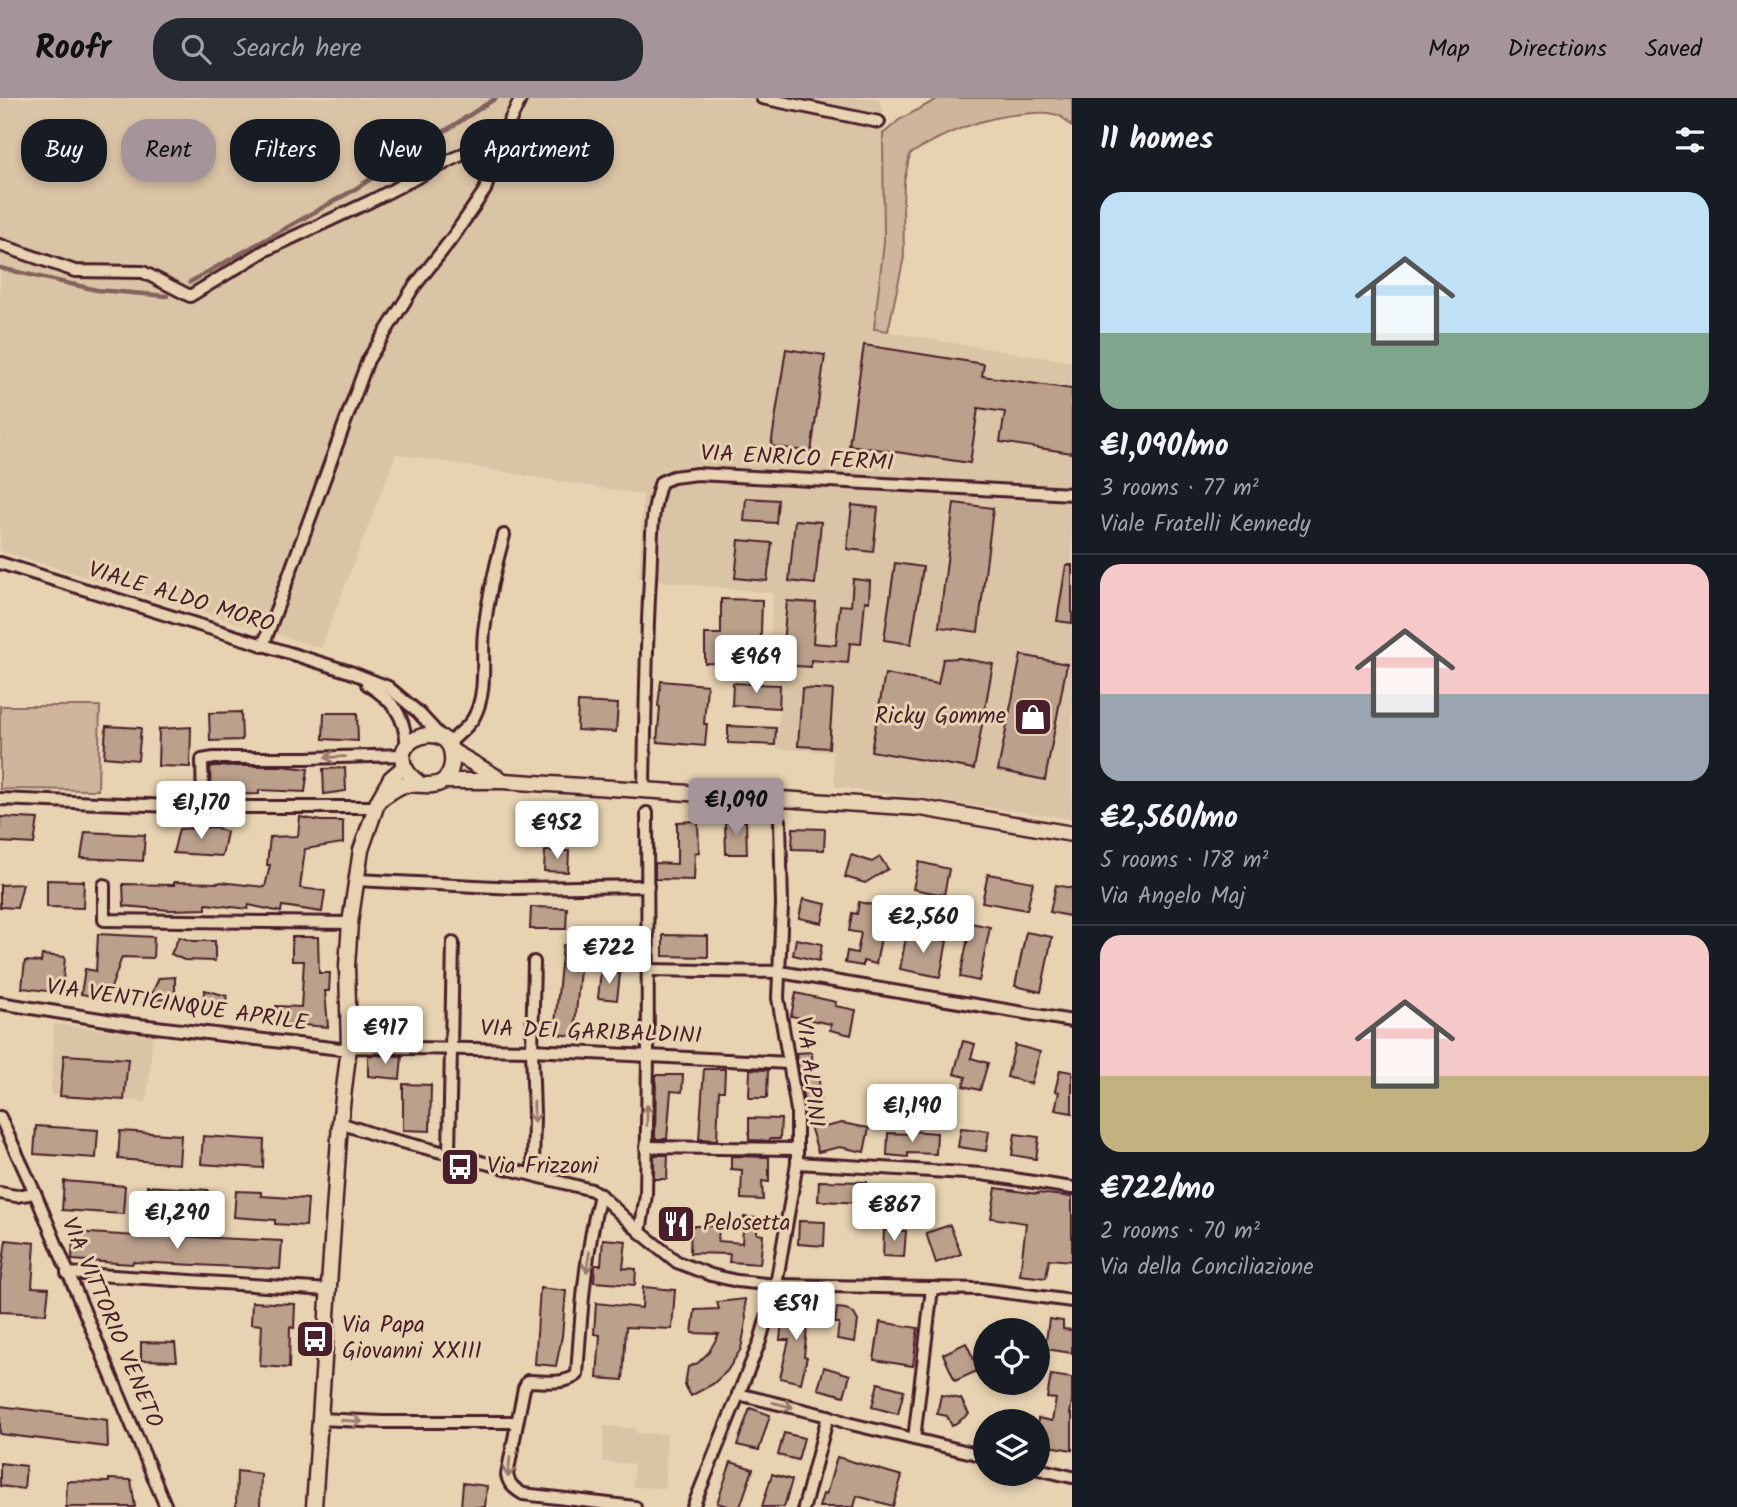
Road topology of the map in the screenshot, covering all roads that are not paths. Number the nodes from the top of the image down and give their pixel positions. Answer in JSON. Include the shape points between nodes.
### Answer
{"nodes":[{"id":1,"x":521,"y":98,"type":"edge"},
{"id":2,"x":762,"y":98,"type":"edge"},
{"id":3,"x":511,"y":119,"type":"edge"},
{"id":4,"x":878,"y":122,"type":"dead end"},
{"id":5,"x":460,"y":155,"type":"edge"},
{"id":6,"x":488,"y":182,"type":"edge"},
{"id":7,"x":0,"y":245,"type":"edge"},
{"id":8,"x":1072,"y":494,"type":"edge"},
{"id":9,"x":503,"y":535,"type":"dead end"},
{"id":10,"x":0,"y":563,"type":"edge"},
{"id":11,"x":263,"y":646,"type":"junction"},
{"id":12,"x":351,"y":672,"type":"junction"},
{"id":13,"x":448,"y":745,"type":"junction"},
{"id":14,"x":405,"y":756,"type":"junction"},
{"id":15,"x":444,"y":781,"type":"junction"},
{"id":16,"x":503,"y":781,"type":"junction"},
{"id":17,"x":421,"y":784,"type":"junction"},
{"id":18,"x":644,"y":790,"type":"junction"},
{"id":19,"x":0,"y":799,"type":"edge"},
{"id":20,"x":377,"y":804,"type":"junction"},
{"id":21,"x":203,"y":807,"type":"junction"},
{"id":22,"x":647,"y":813,"type":"dead end"},
{"id":23,"x":780,"y":821,"type":"dead end"},
{"id":24,"x":1072,"y":834,"type":"edge"},
{"id":25,"x":357,"y":880,"type":"junction"},
{"id":26,"x":104,"y":885,"type":"dead end"},
{"id":27,"x":648,"y":886,"type":"junction"},
{"id":28,"x":350,"y":923,"type":"junction"},
{"id":29,"x":453,"y":943,"type":"dead end"},
{"id":30,"x":534,"y":962,"type":"dead end"},
{"id":31,"x":648,"y":970,"type":"junction"},
{"id":32,"x":779,"y":972,"type":"junction"},
{"id":33,"x":0,"y":1003,"type":"edge"},
{"id":34,"x":1072,"y":1021,"type":"edge"},
{"id":35,"x":349,"y":1047,"type":"junction"},
{"id":36,"x":452,"y":1049,"type":"junction"},
{"id":37,"x":532,"y":1050,"type":"junction"},
{"id":38,"x":648,"y":1056,"type":"junction"},
{"id":39,"x":789,"y":1063,"type":"junction"},
{"id":40,"x":0,"y":1117,"type":"edge"},
{"id":41,"x":341,"y":1123,"type":"junction"},
{"id":42,"x":646,"y":1147,"type":"junction"},
{"id":43,"x":797,"y":1149,"type":"junction"},
{"id":44,"x":449,"y":1154,"type":"junction"},
{"id":45,"x":797,"y":1163,"type":"junction"},
{"id":46,"x":533,"y":1174,"type":"junction"},
{"id":47,"x":1072,"y":1188,"type":"edge"},
{"id":48,"x":0,"y":1194,"type":"edge"},
{"id":49,"x":35,"y":1194,"type":"junction"},
{"id":50,"x":600,"y":1195,"type":"junction"},
{"id":51,"x":640,"y":1232,"type":"junction"},
{"id":52,"x":67,"y":1273,"type":"junction"},
{"id":53,"x":776,"y":1285,"type":"junction"},
{"id":54,"x":932,"y":1287,"type":"junction"},
{"id":55,"x":329,"y":1290,"type":"junction"},
{"id":56,"x":1072,"y":1301,"type":"edge"},
{"id":57,"x":738,"y":1394,"type":"junction"},
{"id":58,"x":828,"y":1416,"type":"junction"},
{"id":59,"x":320,"y":1419,"type":"junction"},
{"id":60,"x":516,"y":1422,"type":"junction"},
{"id":61,"x":914,"y":1439,"type":"junction"},
{"id":62,"x":973,"y":1453,"type":"edge"},
{"id":63,"x":1050,"y":1472,"type":"edge"},
{"id":64,"x":1072,"y":1477,"type":"edge"},
{"id":65,"x":166,"y":1507,"type":"edge"},
{"id":66,"x":314,"y":1507,"type":"edge"},
{"id":67,"x":635,"y":1507,"type":"edge"},
{"id":68,"x":693,"y":1507,"type":"edge"},
{"id":69,"x":804,"y":1507,"type":"edge"}],
"edges":[{"from":1,"to":3,"type":"street"},
{"from":2,"to":4,"type":"street"},
{"from":5,"to":7,"type":"street","via":[[266,250],[190,296],[143,272],[75,271]]},
{"from":6,"to":11,"type":"street","via":[[368,360]]},
{"from":8,"to":18,"type":"street","name":"VIA ENRICO FERMI","via":[[697,474],[660,482],[655,499],[645,667]]},
{"from":9,"to":13,"type":"street","via":[[489,592],[479,704],[473,719]]},
{"from":10,"to":11,"type":"street","name":"VIALE ALDO MORO"},
{"from":11,"to":12,"type":"street","name":"VIALE ALDO MORO"},
{"from":12,"to":13,"type":"street","name":"VIALE ALDO MORO","via":[[387,687]]},
{"from":12,"to":14,"type":"street","name":"VIALE ALDO MORO","via":[[386,697],[402,719]]},
{"from":13,"to":14,"type":"street","via":[[433,735],[423,735],[413,739]]},
{"from":13,"to":15,"type":"street","via":[[452,766]]},
{"from":13,"to":16,"type":"street"},
{"from":14,"to":17,"type":"street","via":[[411,777]]},
{"from":14,"to":20,"type":"street"},
{"from":14,"to":21,"type":"street","one_way":true,"via":[[202,760]]},
{"from":15,"to":16,"type":"street"},
{"from":15,"to":17,"type":"street"},
{"from":16,"to":18,"type":"street"},
{"from":17,"to":20,"type":"street","via":[[401,786]]},
{"from":18,"to":24,"type":"street","via":[[921,808]]},
{"from":19,"to":21,"type":"street"},
{"from":20,"to":21,"type":"street"},
{"from":20,"to":25,"type":"street","via":[[361,850]]},
{"from":22,"to":27,"type":"street"},
{"from":23,"to":32,"type":"street","name":"VIA ALPINI"},
{"from":25,"to":27,"type":"street","via":[[515,888]]},
{"from":25,"to":28,"type":"street"},
{"from":26,"to":28,"type":"street","via":[[104,920]]},
{"from":27,"to":31,"type":"street"},
{"from":28,"to":35,"type":"street"},
{"from":29,"to":36,"type":"street"},
{"from":30,"to":37,"type":"street"},
{"from":31,"to":32,"type":"street"},
{"from":31,"to":38,"type":"street"},
{"from":32,"to":34,"type":"street"},
{"from":32,"to":39,"type":"street","name":"VIA ALPINI","via":[[778,998]]},
{"from":33,"to":35,"type":"street","name":"VIA VENTICINQUE APRILE","via":[[145,1025]]},
{"from":35,"to":36,"type":"street","name":"VIA DEI GARIBALDINI"},
{"from":35,"to":41,"type":"street"},
{"from":36,"to":37,"type":"street","name":"VIA DEI GARIBALDINI"},
{"from":36,"to":44,"type":"street"},
{"from":37,"to":38,"type":"street","name":"VIA DEI GARIBALDINI"},
{"from":37,"to":46,"type":"street","one_way":true},
{"from":38,"to":39,"type":"street","name":"VIA DEI GARIBALDINI"},
{"from":42,"to":38,"type":"street","one_way":true},
{"from":39,"to":43,"type":"street","name":"VIA ALPINI","via":[[797,1110]]},
{"from":40,"to":49,"type":"street","name":"VIA VITTORIO VENETO"},
{"from":41,"to":44,"type":"street"},
{"from":41,"to":55,"type":"street"},
{"from":42,"to":43,"type":"street"},
{"from":42,"to":51,"type":"street"},
{"from":43,"to":45,"type":"street","name":"VIA ALPINI"},
{"from":44,"to":46,"type":"street"},
{"from":45,"to":47,"type":"street","via":[[982,1174]]},
{"from":45,"to":53,"type":"street","name":"VIA ALPINI"},
{"from":46,"to":50,"type":"street"},
{"from":48,"to":49,"type":"street"},
{"from":49,"to":52,"type":"street","name":"VIA VITTORIO VENETO"},
{"from":50,"to":51,"type":"street"},
{"from":50,"to":60,"type":"street","one_way":true,"via":[[582,1302],[577,1375],[559,1382],[528,1381]]},
{"from":51,"to":53,"type":"street","via":[[688,1267],[737,1281]]},
{"from":52,"to":55,"type":"street"},
{"from":52,"to":65,"type":"street","name":"VIA VITTORIO VENETO"},
{"from":53,"to":54,"type":"street"},
{"from":53,"to":57,"type":"street","name":"VIA ALPINI"},
{"from":54,"to":56,"type":"street"},
{"from":54,"to":61,"type":"street"},
{"from":55,"to":59,"type":"street"},
{"from":57,"to":58,"type":"street","one_way":true},
{"from":57,"to":68,"type":"street","name":"VIA ALPINI"},
{"from":58,"to":61,"type":"street"},
{"from":58,"to":69,"type":"street"},
{"from":59,"to":60,"type":"street","one_way":true},
{"from":59,"to":66,"type":"street"},
{"from":60,"to":67,"type":"street","one_way":true,"via":[[507,1475],[514,1489],[523,1494]]},
{"from":61,"to":62,"type":"street"},
{"from":63,"to":64,"type":"street"}]}
